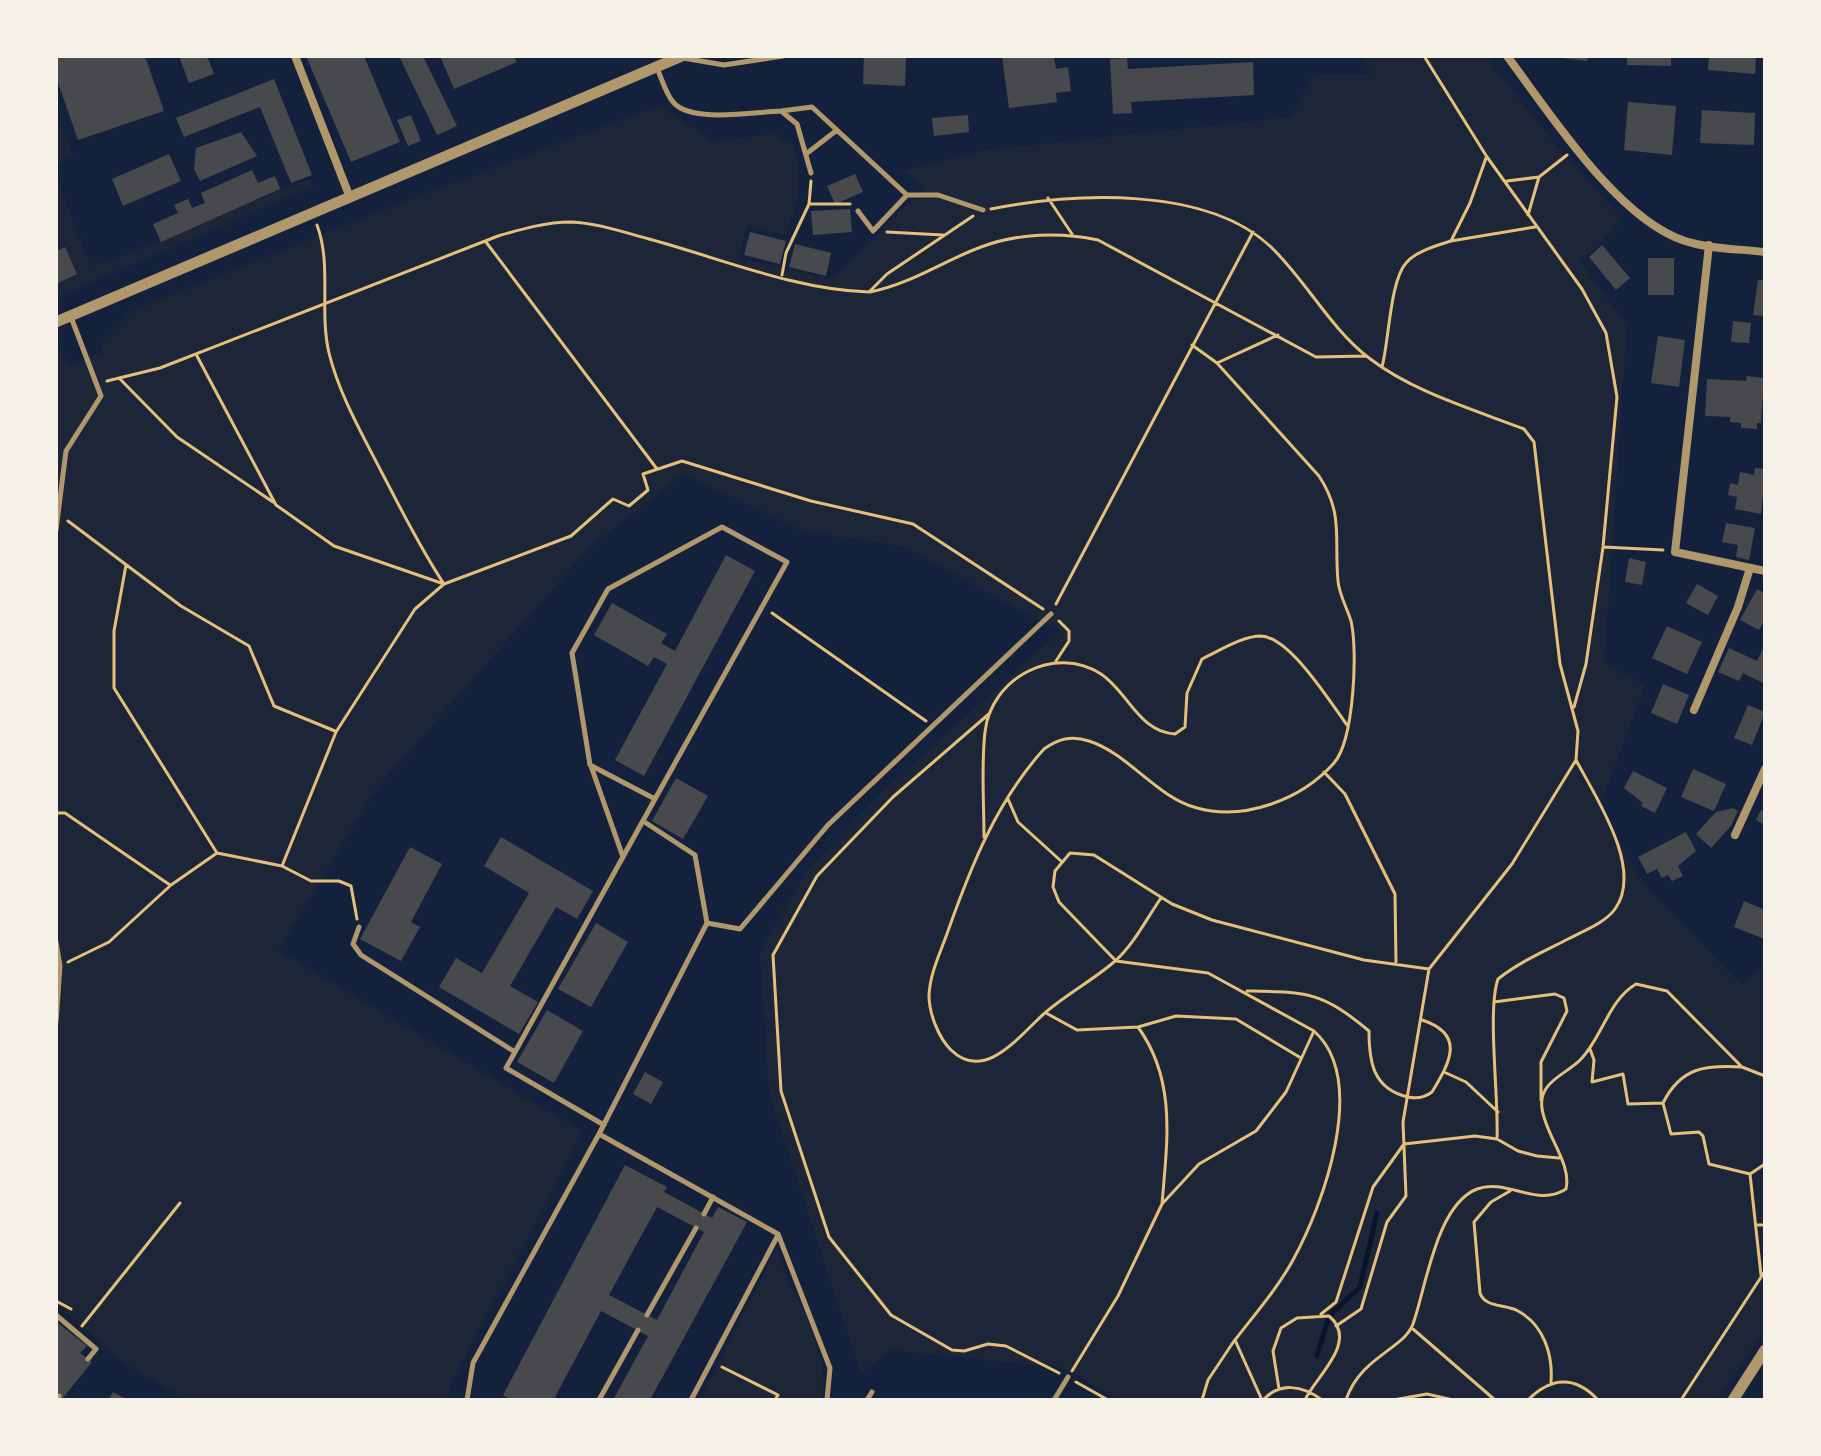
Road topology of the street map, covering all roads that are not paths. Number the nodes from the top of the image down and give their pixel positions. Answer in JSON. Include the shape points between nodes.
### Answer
{"nodes":[{"id":1,"x":295,"y":56,"type":"edge"},
{"id":2,"x":783,"y":56,"type":"edge"},
{"id":3,"x":1507,"y":56,"type":"edge"},
{"id":4,"x":680,"y":57,"type":"edge"},
{"id":5,"x":657,"y":68,"type":"junction"},
{"id":6,"x":781,"y":111,"type":"junction"},
{"id":7,"x":837,"y":130,"type":"junction"},
{"id":8,"x":806,"y":154,"type":"junction"},
{"id":9,"x":811,"y":173,"type":"road end"},
{"id":10,"x":349,"y":195,"type":"junction"},
{"id":11,"x":907,"y":195,"type":"junction"},
{"id":12,"x":983,"y":210,"type":"road end"},
{"id":13,"x":858,"y":211,"type":"road end"},
{"id":14,"x":1709,"y":245,"type":"junction"},
{"id":15,"x":1765,"y":252,"type":"edge"},
{"id":16,"x":70,"y":316,"type":"junction"},
{"id":17,"x":56,"y":322,"type":"edge"},
{"id":18,"x":56,"y":530,"type":"edge"},
{"id":19,"x":1750,"y":568,"type":"junction"},
{"id":20,"x":1765,"y":571,"type":"edge"},
{"id":21,"x":1051,"y":614,"type":"road end"},
{"id":22,"x":1694,"y":710,"type":"dead end"},
{"id":23,"x":590,"y":765,"type":"junction"},
{"id":24,"x":1765,"y":769,"type":"edge"},
{"id":25,"x":655,"y":799,"type":"junction"},
{"id":26,"x":643,"y":821,"type":"junction"},
{"id":27,"x":1735,"y":835,"type":"dead end"},
{"id":28,"x":623,"y":857,"type":"junction"},
{"id":29,"x":707,"y":923,"type":"junction"},
{"id":30,"x":359,"y":927,"type":"road end"},
{"id":31,"x":56,"y":942,"type":"edge"},
{"id":32,"x":56,"y":1022,"type":"edge"},
{"id":33,"x":515,"y":1052,"type":"junction"},
{"id":34,"x":604,"y":1125,"type":"junction"},
{"id":35,"x":599,"y":1134,"type":"junction"},
{"id":36,"x":713,"y":1197,"type":"junction"},
{"id":37,"x":704,"y":1214,"type":"dead end"},
{"id":38,"x":696,"y":1228,"type":"dead end"},
{"id":39,"x":778,"y":1234,"type":"junction"},
{"id":40,"x":56,"y":1315,"type":"edge"},
{"id":41,"x":647,"y":1315,"type":"dead end"},
{"id":42,"x":638,"y":1330,"type":"dead end"},
{"id":43,"x":1765,"y":1351,"type":"edge"},
{"id":44,"x":88,"y":1359,"type":"dead end"},
{"id":45,"x":1068,"y":1377,"type":"road end"},
{"id":46,"x":872,"y":1392,"type":"dead end"},
{"id":47,"x":467,"y":1400,"type":"edge"},
{"id":48,"x":599,"y":1400,"type":"edge"},
{"id":49,"x":691,"y":1400,"type":"edge"},
{"id":50,"x":827,"y":1400,"type":"edge"},
{"id":51,"x":867,"y":1400,"type":"edge"},
{"id":52,"x":1054,"y":1400,"type":"edge"},
{"id":53,"x":1733,"y":1400,"type":"edge"}],
"edges":[{"from":1,"to":10,"type":"street"},
{"from":2,"to":4,"type":"lane","via":[[724,65]]},
{"from":3,"to":14,"type":"street","via":[[1576,148],[1640,218],[1685,241]]},
{"from":4,"to":5,"type":"street"},
{"from":5,"to":6,"type":"lane","via":[[671,101],[682,111]]},
{"from":5,"to":10,"type":"street"},
{"from":6,"to":7,"type":"lane","via":[[812,107]]},
{"from":6,"to":8,"type":"lane","via":[[797,124]]},
{"from":7,"to":8,"type":"lane"},
{"from":7,"to":11,"type":"lane"},
{"from":8,"to":9,"type":"lane"},
{"from":10,"to":16,"type":"street"},
{"from":11,"to":12,"type":"lane","via":[[938,195]]},
{"from":11,"to":13,"type":"lane","via":[[873,231]]},
{"from":14,"to":15,"type":"street"},
{"from":14,"to":19,"type":"street","via":[[1675,552]]},
{"from":16,"to":17,"type":"street"},
{"from":16,"to":18,"type":"lane","via":[[101,396],[66,451]]},
{"from":19,"to":20,"type":"street"},
{"from":19,"to":22,"type":"street"},
{"from":21,"to":29,"type":"lane","via":[[828,825],[740,929]]},
{"from":23,"to":25,"type":"lane"},
{"from":23,"to":25,"type":"lane","via":[[572,653],[608,589],[722,527],[787,562]]},
{"from":23,"to":28,"type":"lane"},
{"from":24,"to":27,"type":"street"},
{"from":25,"to":26,"type":"lane"},
{"from":26,"to":28,"type":"lane"},
{"from":26,"to":29,"type":"lane","via":[[695,855]]},
{"from":28,"to":33,"type":"lane"},
{"from":29,"to":34,"type":"lane"},
{"from":30,"to":33,"type":"lane","via":[[353,944],[361,955]]},
{"from":31,"to":32,"type":"lane"},
{"from":33,"to":34,"type":"lane","via":[[506,1068]]},
{"from":34,"to":35,"type":"lane"},
{"from":35,"to":36,"type":"lane"},
{"from":35,"to":47,"type":"lane","via":[[473,1363]]},
{"from":36,"to":37,"type":"lane"},
{"from":36,"to":39,"type":"lane"},
{"from":38,"to":41,"type":"lane"},
{"from":39,"to":49,"type":"lane"},
{"from":39,"to":50,"type":"lane","via":[[830,1368]]},
{"from":40,"to":44,"type":"lane","via":[[96,1349]]},
{"from":42,"to":48,"type":"lane"},
{"from":43,"to":53,"type":"street"},
{"from":45,"to":52,"type":"lane"},
{"from":46,"to":51,"type":"lane"}]}
